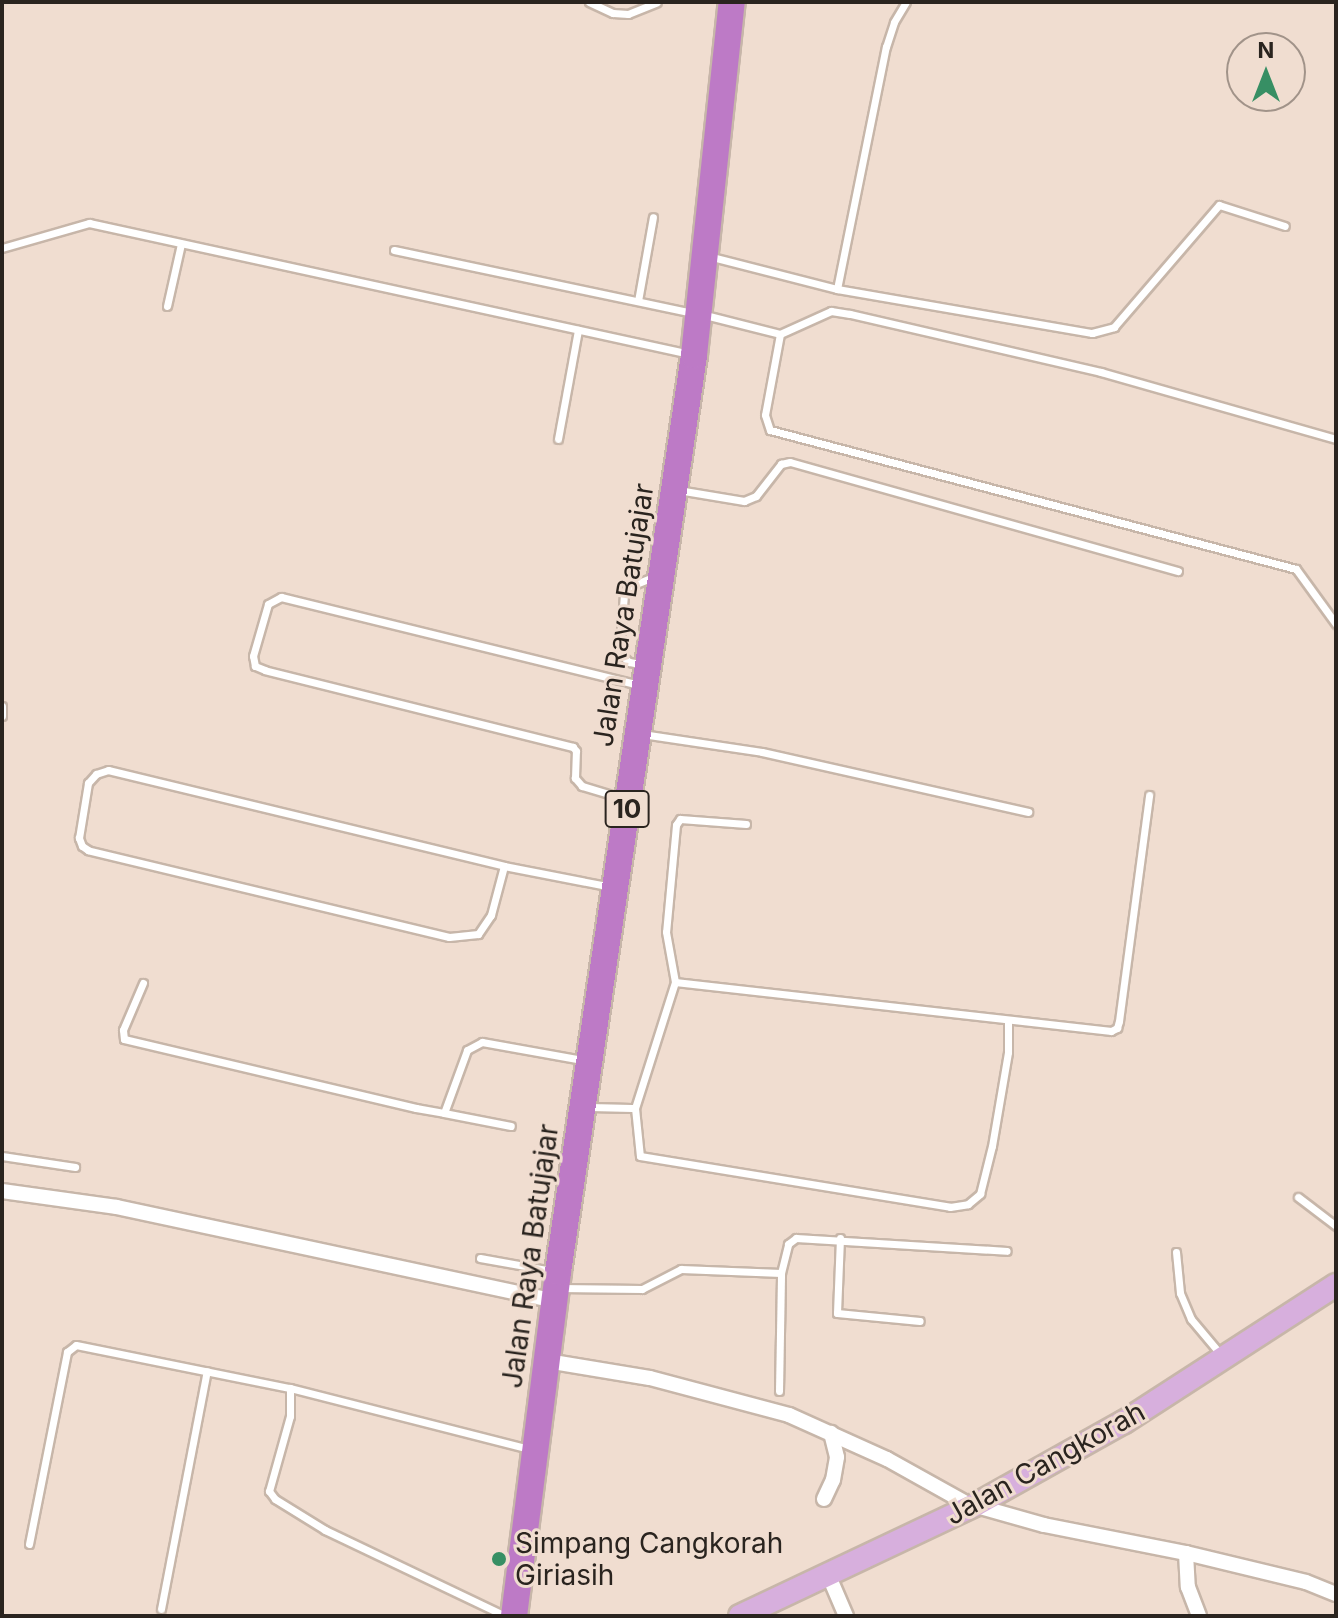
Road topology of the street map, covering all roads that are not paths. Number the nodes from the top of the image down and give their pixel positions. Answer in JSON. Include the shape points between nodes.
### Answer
{"nodes":[{"id":1,"x":589,"y":2,"type":"edge"},
{"id":2,"x":657,"y":2,"type":"edge"},
{"id":3,"x":732,"y":2,"type":"edge"},
{"id":4,"x":906,"y":2,"type":"edge"},
{"id":5,"x":653,"y":217,"type":"dead end"},
{"id":6,"x":1285,"y":226,"type":"dead end"},
{"id":7,"x":181,"y":244,"type":"junction"},
{"id":8,"x":2,"y":248,"type":"edge"},
{"id":9,"x":394,"y":250,"type":"dead end"},
{"id":10,"x":706,"y":255,"type":"junction"},
{"id":11,"x":837,"y":289,"type":"junction"},
{"id":12,"x":638,"y":301,"type":"junction"},
{"id":13,"x":167,"y":306,"type":"dead end"},
{"id":14,"x":699,"y":313,"type":"junction"},
{"id":15,"x":578,"y":330,"type":"junction"},
{"id":16,"x":780,"y":334,"type":"junction"},
{"id":17,"x":694,"y":355,"type":"junction"},
{"id":18,"x":558,"y":439,"type":"dead end"},
{"id":19,"x":1336,"y":439,"type":"edge"},
{"id":20,"x":674,"y":489,"type":"junction"},
{"id":21,"x":1178,"y":571,"type":"dead end"},
{"id":22,"x":1336,"y":624,"type":"edge"},
{"id":23,"x":645,"y":676,"type":"junction"},
{"id":24,"x":2,"y":706,"type":"edge"},
{"id":25,"x":2,"y":716,"type":"edge"},
{"id":26,"x":637,"y":733,"type":"junction"},
{"id":27,"x":1149,"y":795,"type":"dead end"},
{"id":28,"x":628,"y":799,"type":"junction"},
{"id":29,"x":1028,"y":812,"type":"dead end"},
{"id":30,"x":746,"y":824,"type":"dead end"},
{"id":31,"x":504,"y":866,"type":"junction"},
{"id":32,"x":614,"y":888,"type":"junction"},
{"id":33,"x":675,"y":982,"type":"junction"},
{"id":34,"x":143,"y":983,"type":"dead end"},
{"id":35,"x":1008,"y":1022,"type":"junction"},
{"id":36,"x":590,"y":1061,"type":"junction"},
{"id":37,"x":583,"y":1106,"type":"junction"},
{"id":38,"x":635,"y":1108,"type":"junction"},
{"id":39,"x":444,"y":1113,"type":"junction"},
{"id":40,"x":511,"y":1126,"type":"dead end"},
{"id":41,"x":2,"y":1156,"type":"edge"},
{"id":42,"x":75,"y":1167,"type":"dead end"},
{"id":43,"x":2,"y":1191,"type":"edge"},
{"id":44,"x":1298,"y":1197,"type":"dead end"},
{"id":45,"x":1336,"y":1226,"type":"edge"},
{"id":46,"x":840,"y":1238,"type":"junction"},
{"id":47,"x":1007,"y":1251,"type":"dead end"},
{"id":48,"x":1176,"y":1252,"type":"dead end"},
{"id":49,"x":480,"y":1258,"type":"dead end"},
{"id":50,"x":781,"y":1273,"type":"junction"},
{"id":51,"x":1336,"y":1285,"type":"edge"},
{"id":52,"x":557,"y":1287,"type":"junction"},
{"id":53,"x":920,"y":1321,"type":"dead end"},
{"id":54,"x":1223,"y":1357,"type":"junction"},
{"id":55,"x":547,"y":1361,"type":"junction"},
{"id":56,"x":207,"y":1371,"type":"junction"},
{"id":57,"x":290,"y":1388,"type":"junction"},
{"id":58,"x":779,"y":1391,"type":"dead end"},
{"id":59,"x":831,"y":1433,"type":"junction"},
{"id":60,"x":536,"y":1450,"type":"junction"},
{"id":61,"x":824,"y":1499,"type":"dead end"},
{"id":62,"x":977,"y":1504,"type":"junction"},
{"id":63,"x":29,"y":1544,"type":"dead end"},
{"id":64,"x":1186,"y":1553,"type":"junction"},
{"id":65,"x":828,"y":1574,"type":"junction"},
{"id":66,"x":1336,"y":1594,"type":"edge"},
{"id":67,"x":161,"y":1609,"type":"dead end"},
{"id":68,"x":505,"y":1616,"type":"edge"},
{"id":69,"x":514,"y":1616,"type":"edge"},
{"id":70,"x":740,"y":1616,"type":"edge"},
{"id":71,"x":846,"y":1616,"type":"edge"},
{"id":72,"x":1199,"y":1616,"type":"edge"}],
"edges":[{"from":1,"to":2,"type":"lane","via":[[628,14]]},
{"from":3,"to":10,"type":"highway","name":"Jalan Raya Batujajar","number":"10"},
{"from":4,"to":11,"type":"lane","via":[[886,47]]},
{"from":5,"to":12,"type":"lane"},
{"from":6,"to":11,"type":"lane","via":[[1219,205],[1114,327],[1092,333]]},
{"from":7,"to":8,"type":"lane","via":[[89,223]]},
{"from":7,"to":13,"type":"lane"},
{"from":7,"to":15,"type":"lane"},
{"from":9,"to":12,"type":"lane"},
{"from":10,"to":11,"type":"lane"},
{"from":10,"to":14,"type":"highway","name":"Jalan Raya Batujajar","number":"10"},
{"from":12,"to":14,"type":"lane"},
{"from":14,"to":16,"type":"lane"},
{"from":14,"to":17,"type":"highway","name":"Jalan Raya Batujajar","number":"10"},
{"from":15,"to":17,"type":"lane"},
{"from":15,"to":18,"type":"lane"},
{"from":16,"to":19,"type":"lane","via":[[831,311],[850,314],[1101,372]]},
{"from":16,"to":22,"type":"lane","via":[[765,415],[770,430],[1296,569]]},
{"from":17,"to":20,"type":"highway","name":"Jalan Raya Batujajar","number":"10"},
{"from":20,"to":21,"type":"lane","via":[[744,501],[756,496],[781,464],[790,462]]},
{"from":20,"to":23,"type":"highway","name":"Jalan Raya Batujajar","number":"10"},
{"from":23,"to":26,"type":"highway","name":"Jalan Raya Batujajar","number":"10"},
{"from":23,"to":28,"type":"lane","via":[[281,597],[268,604],[253,656],[255,666],[265,670],[573,747],[575,778],[582,786]]},
{"from":24,"to":25,"type":"lane"},
{"from":26,"to":28,"type":"highway","name":"Jalan Raya Batujajar","number":"10"},
{"from":26,"to":29,"type":"lane","via":[[762,752]]},
{"from":27,"to":35,"type":"lane","via":[[1117,1028]]},
{"from":28,"to":32,"type":"highway","name":"Jalan Raya Batujajar","number":"10"},
{"from":30,"to":33,"type":"lane","via":[[680,819],[676,825],[666,932]]},
{"from":31,"to":31,"type":"lane","via":[[108,770],[88,783],[79,838],[88,850],[449,937],[469,937],[485,928]]},
{"from":31,"to":32,"type":"lane"},
{"from":32,"to":36,"type":"highway","name":"Jalan Raya Batujajar","number":"10"},
{"from":33,"to":35,"type":"lane"},
{"from":33,"to":38,"type":"lane"},
{"from":34,"to":39,"type":"lane","via":[[124,1039]]},
{"from":35,"to":38,"type":"lane","via":[[992,1146],[980,1194],[968,1204],[950,1207],[648,1160],[637,1147]]},
{"from":36,"to":37,"type":"highway","name":"Jalan Raya Batujajar","number":"10"},
{"from":36,"to":39,"type":"lane","via":[[482,1042],[467,1050]]},
{"from":37,"to":38,"type":"lane"},
{"from":37,"to":52,"type":"highway","name":"Jalan Raya Batujajar","number":"10"},
{"from":39,"to":40,"type":"lane"},
{"from":41,"to":42,"type":"lane"},
{"from":43,"to":52,"type":"street"},
{"from":44,"to":45,"type":"lane"},
{"from":46,"to":47,"type":"lane"},
{"from":46,"to":50,"type":"lane","via":[[796,1238],[788,1244]]},
{"from":46,"to":53,"type":"lane","via":[[837,1313]]},
{"from":48,"to":54,"type":"lane","via":[[1180,1293],[1191,1319]]},
{"from":49,"to":52,"type":"lane"},
{"from":50,"to":52,"type":"lane","via":[[681,1269],[642,1289]]},
{"from":50,"to":58,"type":"lane"},
{"from":51,"to":54,"type":"main road","name":"Jalan Cangkorah"},
{"from":52,"to":55,"type":"highway","name":"Jalan Raya Batujajar","number":"10"},
{"from":54,"to":62,"type":"main road","name":"Jalan Cangkorah","via":[[1124,1422]]},
{"from":55,"to":59,"type":"street","via":[[650,1378],[789,1415]]},
{"from":55,"to":60,"type":"highway","name":"Jalan Raya Batujajar","number":"10"},
{"from":56,"to":57,"type":"lane"},
{"from":56,"to":63,"type":"lane","via":[[76,1345],[69,1348]]},
{"from":56,"to":67,"type":"lane"},
{"from":57,"to":60,"type":"lane"},
{"from":57,"to":68,"type":"lane","via":[[290,1416],[269,1491],[275,1499],[325,1530]]},
{"from":59,"to":61,"type":"street","via":[[837,1457]]},
{"from":59,"to":62,"type":"street","via":[[959,1501]]},
{"from":60,"to":69,"type":"highway","name":"Jalan Raya Batujajar","number":"10"},
{"from":62,"to":64,"type":"street","via":[[1044,1525]]},
{"from":62,"to":65,"type":"main road","name":"Jalan Cangkorah"},
{"from":64,"to":66,"type":"street"},
{"from":64,"to":72,"type":"street","via":[[1188,1587]]},
{"from":65,"to":70,"type":"main road","name":"Jalan Cangkorah"},
{"from":65,"to":71,"type":"street"}]}
